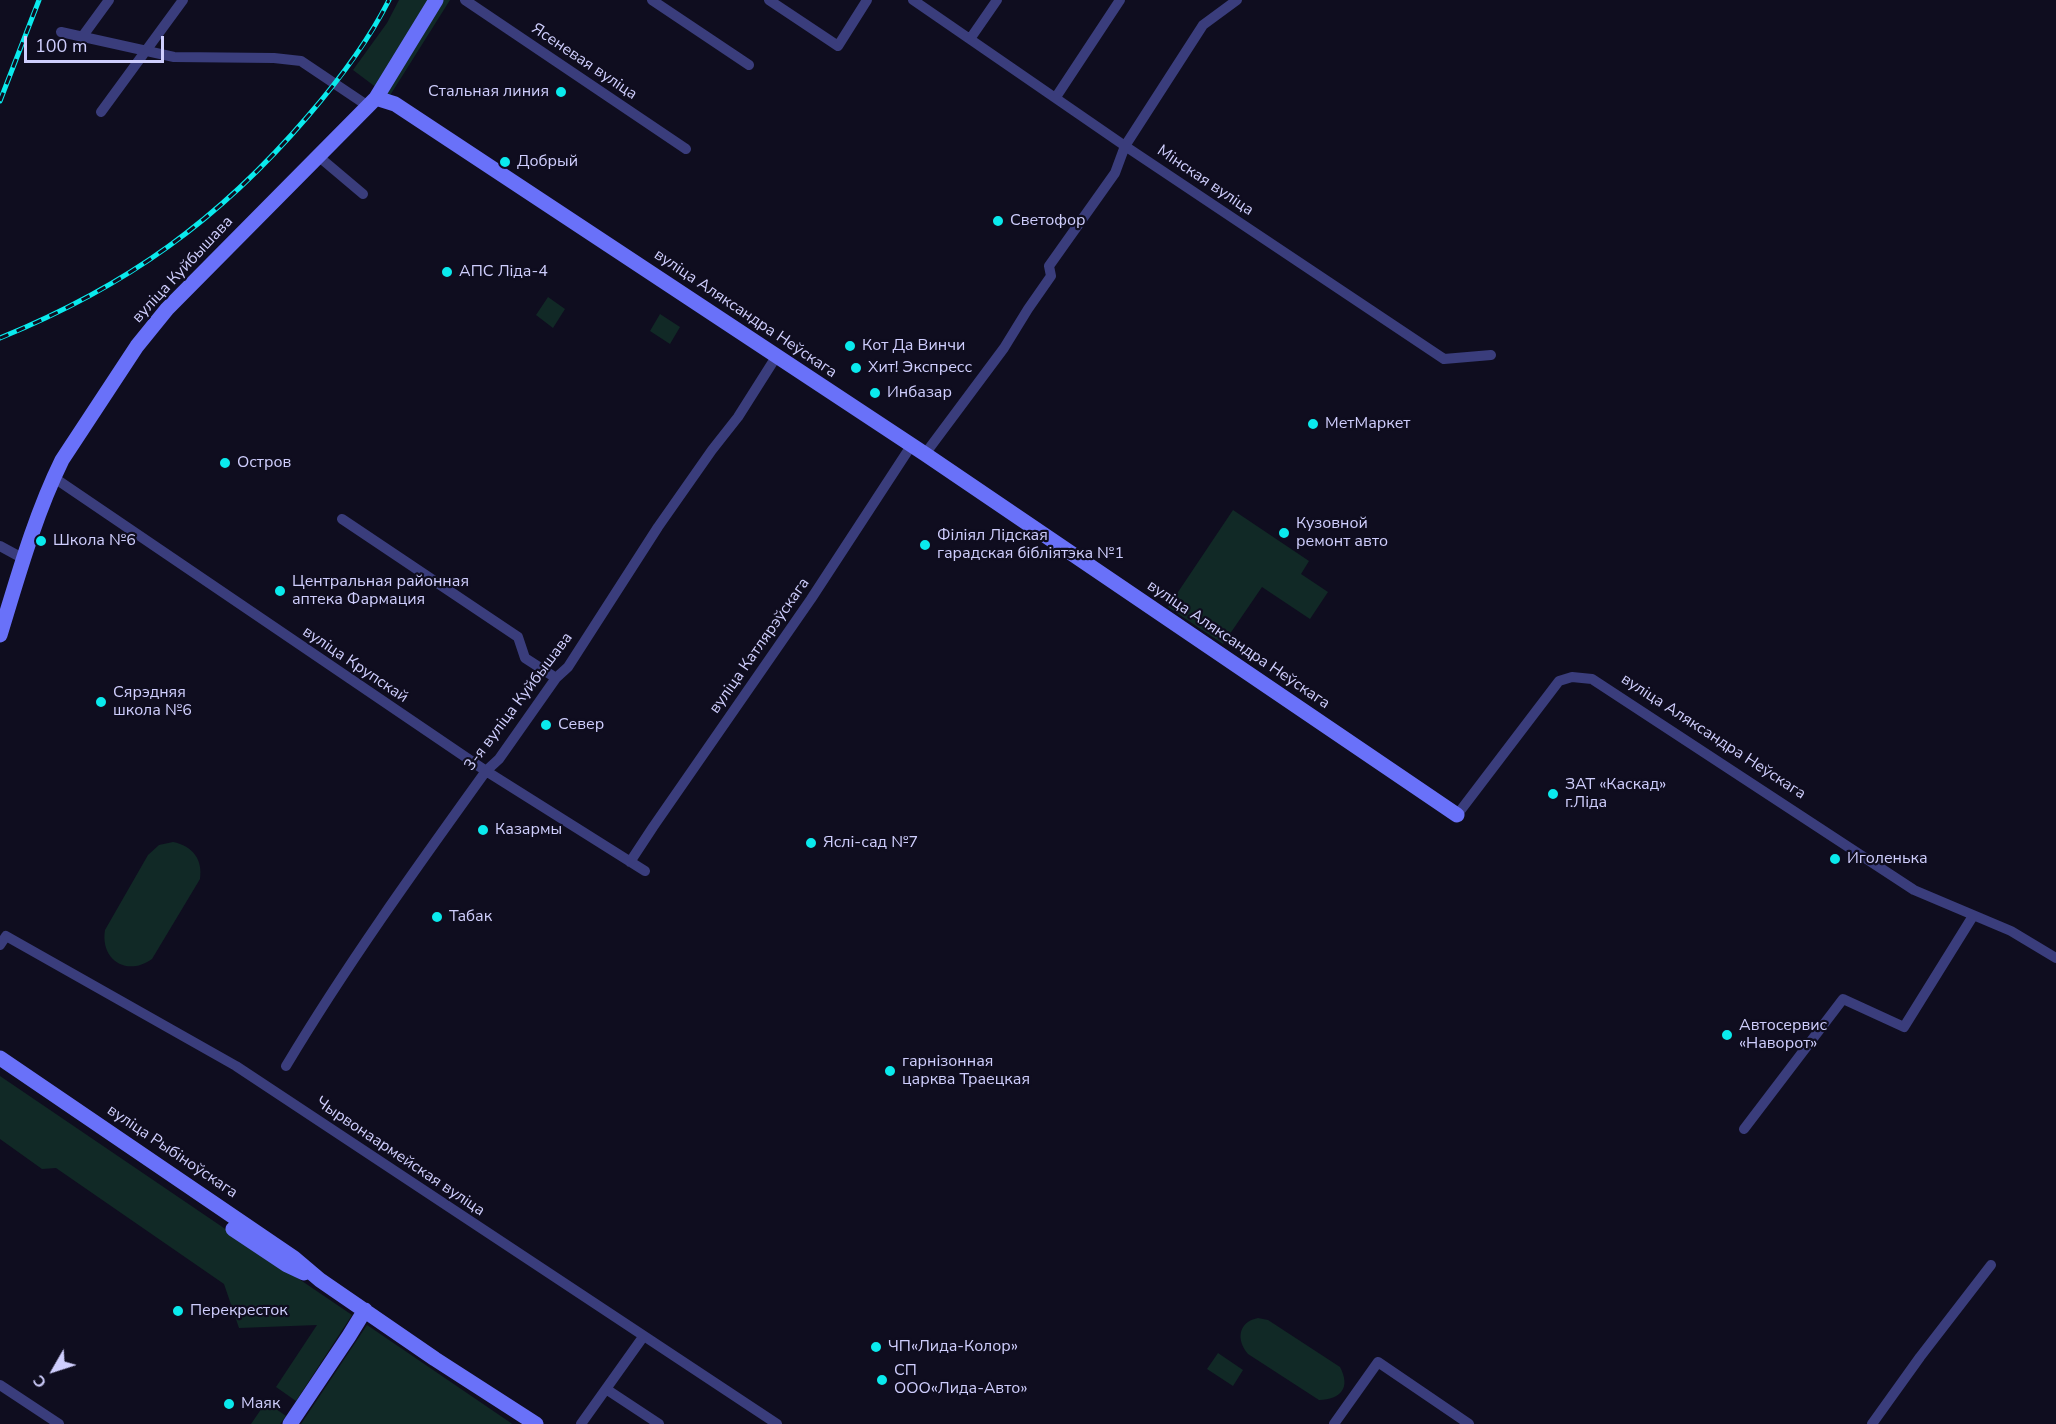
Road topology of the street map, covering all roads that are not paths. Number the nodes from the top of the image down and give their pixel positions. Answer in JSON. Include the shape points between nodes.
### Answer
{"nodes":[{"id":1,"x":109,"y":0,"type":"edge"},
{"id":2,"x":183,"y":0,"type":"edge"},
{"id":3,"x":436,"y":0,"type":"edge"},
{"id":4,"x":465,"y":0,"type":"edge"},
{"id":5,"x":652,"y":0,"type":"edge"},
{"id":6,"x":769,"y":0,"type":"edge"},
{"id":7,"x":867,"y":0,"type":"edge"},
{"id":8,"x":913,"y":0,"type":"edge"},
{"id":9,"x":997,"y":0,"type":"edge"},
{"id":10,"x":1120,"y":0,"type":"edge"},
{"id":11,"x":1237,"y":0,"type":"edge"},
{"id":12,"x":61,"y":32,"type":"dead end"},
{"id":13,"x":82,"y":37,"type":"junction"},
{"id":14,"x":970,"y":39,"type":"junction"},
{"id":15,"x":146,"y":51,"type":"junction"},
{"id":16,"x":749,"y":65,"type":"dead end"},
{"id":17,"x":1056,"y":97,"type":"junction"},
{"id":18,"x":372,"y":102,"type":"junction"},
{"id":19,"x":101,"y":112,"type":"dead end"},
{"id":20,"x":1125,"y":146,"type":"junction"},
{"id":21,"x":686,"y":149,"type":"dead end"},
{"id":22,"x":318,"y":156,"type":"junction"},
{"id":23,"x":363,"y":194,"type":"dead end"},
{"id":24,"x":1491,"y":355,"type":"dead end"},
{"id":25,"x":776,"y":357,"type":"junction"},
{"id":26,"x":911,"y":446,"type":"junction"},
{"id":27,"x":925,"y":454,"type":"junction"},
{"id":28,"x":53,"y":477,"type":"junction"},
{"id":29,"x":342,"y":519,"type":"dead end"},
{"id":30,"x":0,"y":546,"type":"edge"},
{"id":31,"x":24,"y":559,"type":"junction"},
{"id":32,"x":0,"y":635,"type":"edge"},
{"id":33,"x":556,"y":678,"type":"junction"},
{"id":34,"x":486,"y":771,"type":"junction"},
{"id":35,"x":1457,"y":815,"type":"joint"},
{"id":36,"x":630,"y":862,"type":"junction"},
{"id":37,"x":645,"y":871,"type":"dead end"},
{"id":38,"x":1973,"y":916,"type":"junction"},
{"id":39,"x":0,"y":945,"type":"edge"},
{"id":40,"x":2056,"y":958,"type":"edge"},
{"id":41,"x":0,"y":1058,"type":"edge"},
{"id":42,"x":286,"y":1066,"type":"dead end"},
{"id":43,"x":0,"y":1070,"type":"edge"},
{"id":44,"x":1744,"y":1129,"type":"dead end"},
{"id":45,"x":1991,"y":1264,"type":"dead end"},
{"id":46,"x":320,"y":1280,"type":"junction"},
{"id":47,"x":364,"y":1310,"type":"junction"},
{"id":48,"x":643,"y":1337,"type":"junction"},
{"id":49,"x":0,"y":1385,"type":"edge"},
{"id":50,"x":482,"y":1389,"type":"junction"},
{"id":51,"x":606,"y":1389,"type":"junction"},
{"id":52,"x":59,"y":1424,"type":"edge"},
{"id":53,"x":290,"y":1424,"type":"edge"},
{"id":54,"x":521,"y":1424,"type":"edge"},
{"id":55,"x":536,"y":1424,"type":"edge"},
{"id":56,"x":581,"y":1424,"type":"edge"},
{"id":57,"x":659,"y":1424,"type":"edge"},
{"id":58,"x":777,"y":1424,"type":"edge"},
{"id":59,"x":1334,"y":1424,"type":"edge"},
{"id":60,"x":1469,"y":1424,"type":"edge"},
{"id":61,"x":1872,"y":1424,"type":"edge"}],
"edges":[{"from":1,"to":13,"type":"street"},
{"from":2,"to":15,"type":"street"},
{"from":3,"to":18,"type":"main road","name":"вуліца Куйбышава"},
{"from":4,"to":21,"type":"street","name":"Ясеневая вуліца"},
{"from":5,"to":16,"type":"street"},
{"from":6,"to":7,"type":"street","via":[[838,46]]},
{"from":8,"to":14,"type":"street","name":"Мінская вуліца"},
{"from":9,"to":14,"type":"street"},
{"from":10,"to":17,"type":"street"},
{"from":11,"to":20,"type":"street","via":[[1203,25]]},
{"from":12,"to":13,"type":"street","name":"вуліца Аляксандра Неўскага"},
{"from":13,"to":15,"type":"street","name":"вуліца Аляксандра Неўскага"},
{"from":14,"to":17,"type":"street","name":"Мінская вуліца"},
{"from":15,"to":18,"type":"street","name":"вуліца Аляксандра Неўскага","via":[[174,57],[301,61]]},
{"from":15,"to":19,"type":"street"},
{"from":17,"to":20,"type":"street","name":"Мінская вуліца"},
{"from":18,"to":22,"type":"main road","name":"вуліца Куйбышава"},
{"from":18,"to":25,"type":"main road","name":"вуліца Аляксандра Неўскага","via":[[395,104]]},
{"from":20,"to":24,"type":"street","name":"Мінская вуліца","via":[[1444,359]]},
{"from":20,"to":27,"type":"street","via":[[1115,173],[1048,266],[1051,276],[1004,348]]},
{"from":22,"to":23,"type":"street"},
{"from":22,"to":28,"type":"main road","name":"вуліца Куйбышава","via":[[167,309],[137,346]]},
{"from":25,"to":26,"type":"main road","name":"вуліца Аляксандра Неўскага"},
{"from":25,"to":33,"type":"street","name":"3-я вуліца Куйбышава","via":[[658,527],[568,667]]},
{"from":26,"to":27,"type":"main road","name":"вуліца Аляксандра Неўскага"},
{"from":26,"to":36,"type":"street","name":"вуліца Катлярэўскага"},
{"from":27,"to":35,"type":"main road","name":"вуліца Аляксандра Неўскага"},
{"from":28,"to":31,"type":"main road","name":"вуліца Куйбышава"},
{"from":28,"to":34,"type":"street","name":"вуліца Крупскай"},
{"from":29,"to":33,"type":"street","via":[[518,637],[525,658]]},
{"from":30,"to":31,"type":"street"},
{"from":31,"to":32,"type":"main road","name":"вуліца Куйбышава"},
{"from":33,"to":34,"type":"street","name":"3-я вуліца Куйбышава","via":[[499,759]]},
{"from":34,"to":36,"type":"street","name":"вуліца Крупскай"},
{"from":34,"to":42,"type":"street","name":"3-я вуліца Куйбышава","via":[[353,960]]},
{"from":35,"to":38,"type":"street","name":"вуліца Аляксандра Неўскага","via":[[1559,681],[1572,677],[1592,679],[1914,890]]},
{"from":36,"to":37,"type":"street","name":"вуліца Крупскай"},
{"from":38,"to":40,"type":"street","name":"вуліца Аляксандра Неўскага","via":[[2011,931]]},
{"from":38,"to":44,"type":"street","via":[[1904,1028],[1843,999]]},
{"from":39,"to":48,"type":"street","name":"Чырвонаармейская вуліца","via":[[6,936],[236,1066]]},
{"from":41,"to":46,"type":"main road","name":"вуліца Рыбіноўскага","via":[[294,1257]]},
{"from":43,"to":46,"type":"main road","name":"вуліца Рыбіноўскага","via":[[287,1265]]},
{"from":45,"to":61,"type":"street"},
{"from":46,"to":47,"type":"main road","name":"вуліца Рыбіноўскага"},
{"from":47,"to":50,"type":"main road","name":"вуліца Рыбіноўскага"},
{"from":47,"to":53,"type":"main road"},
{"from":48,"to":51,"type":"street"},
{"from":48,"to":58,"type":"street","name":"Чырвонаармейская вуліца"},
{"from":49,"to":52,"type":"street"},
{"from":50,"to":54,"type":"main road","name":"вуліца Рыбіноўскага"},
{"from":50,"to":55,"type":"main road","name":"вуліца Рыбіноўскага"},
{"from":51,"to":56,"type":"street"},
{"from":51,"to":57,"type":"street"},
{"from":59,"to":60,"type":"street","via":[[1378,1362]]}]}
